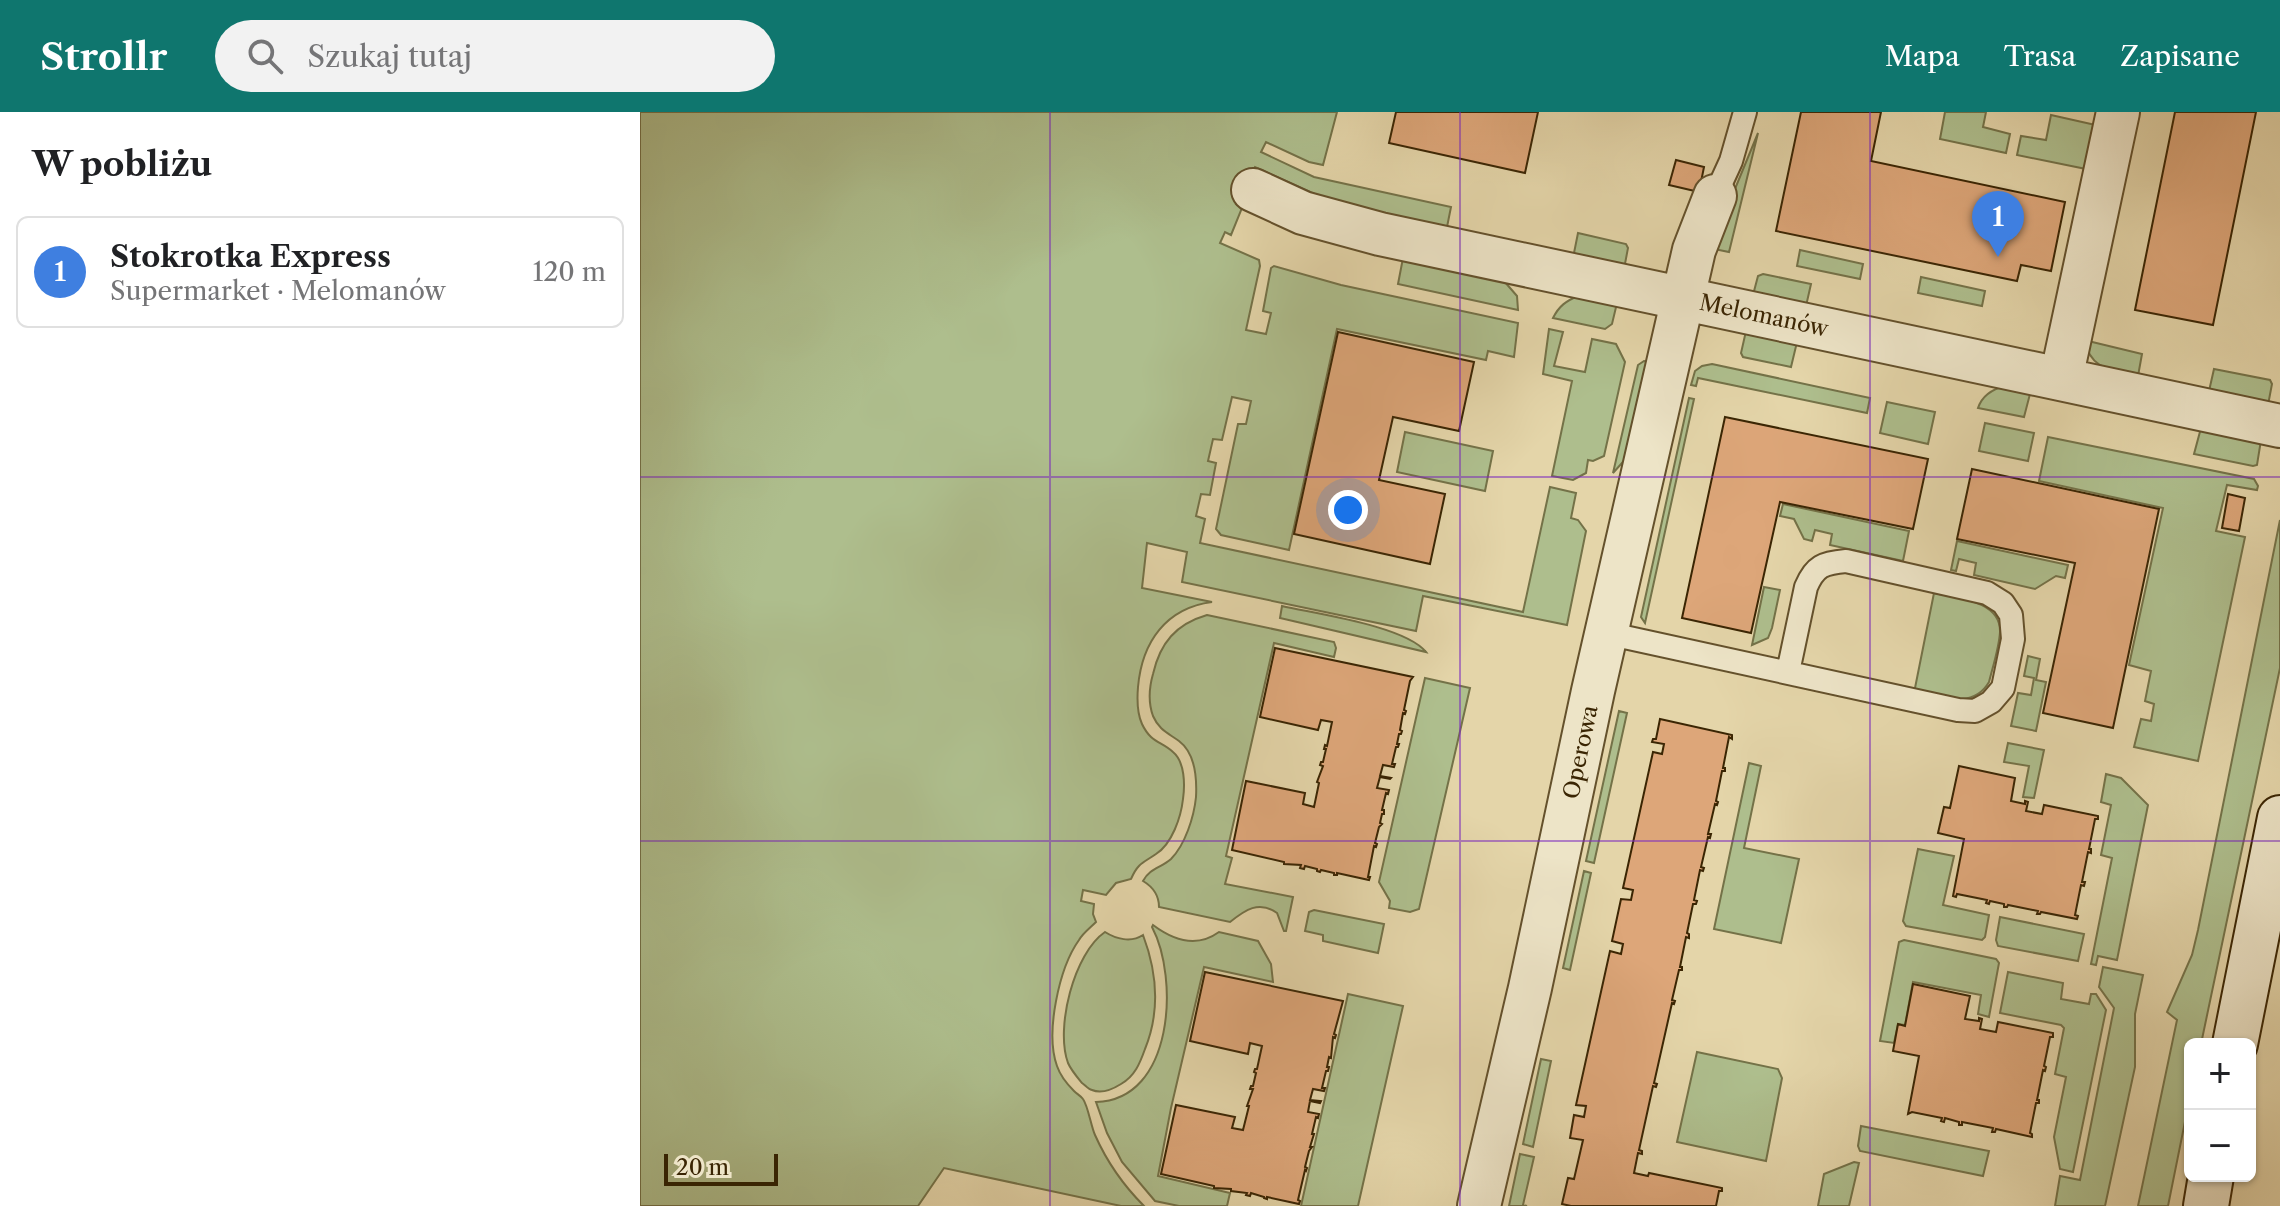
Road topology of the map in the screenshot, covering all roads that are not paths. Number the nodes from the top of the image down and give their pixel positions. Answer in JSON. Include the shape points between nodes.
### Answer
{"nodes":[{"id":1,"x":1745,"y":112,"type":"edge"},
{"id":2,"x":2118,"y":112,"type":"edge"},
{"id":3,"x":1253,"y":190,"type":"dead end"},
{"id":4,"x":1715,"y":196,"type":"joint"},
{"id":5,"x":1683,"y":298,"type":"junction"},
{"id":6,"x":2061,"y":379,"type":"junction"},
{"id":7,"x":2280,"y":426,"type":"edge"},
{"id":8,"x":1606,"y":633,"type":"junction"},
{"id":9,"x":1788,"y":672,"type":"junction"},
{"id":10,"x":2280,"y":818,"type":"edge"},
{"id":11,"x":2271,"y":904,"type":"edge"},
{"id":12,"x":2237,"y":1038,"type":"edge"},
{"id":13,"x":2210,"y":1182,"type":"edge"},
{"id":14,"x":1479,"y":1206,"type":"edge"},
{"id":15,"x":2206,"y":1206,"type":"edge"}],
"edges":[{"from":1,"to":4,"type":"lane"},
{"from":2,"to":6,"type":"street"},
{"from":3,"to":5,"type":"street","name":"Melomanów","via":[[1354,228]]},
{"from":4,"to":5,"type":"street","name":"Operowa"},
{"from":5,"to":6,"type":"street","name":"Melomanów"},
{"from":5,"to":8,"type":"street","name":"Operowa"},
{"from":6,"to":7,"type":"street","name":"Melomanów"},
{"from":8,"to":9,"type":"lane"},
{"from":8,"to":14,"type":"street","name":"Operowa"},
{"from":9,"to":9,"type":"lane","via":[[1975,711],[2003,688],[2013,639],[2011,615],[1987,593],[1846,561],[1829,563],[1811,575],[1806,587]]},
{"from":10,"to":11,"type":"street"},
{"from":11,"to":12,"type":"street"},
{"from":13,"to":15,"type":"street"}]}
